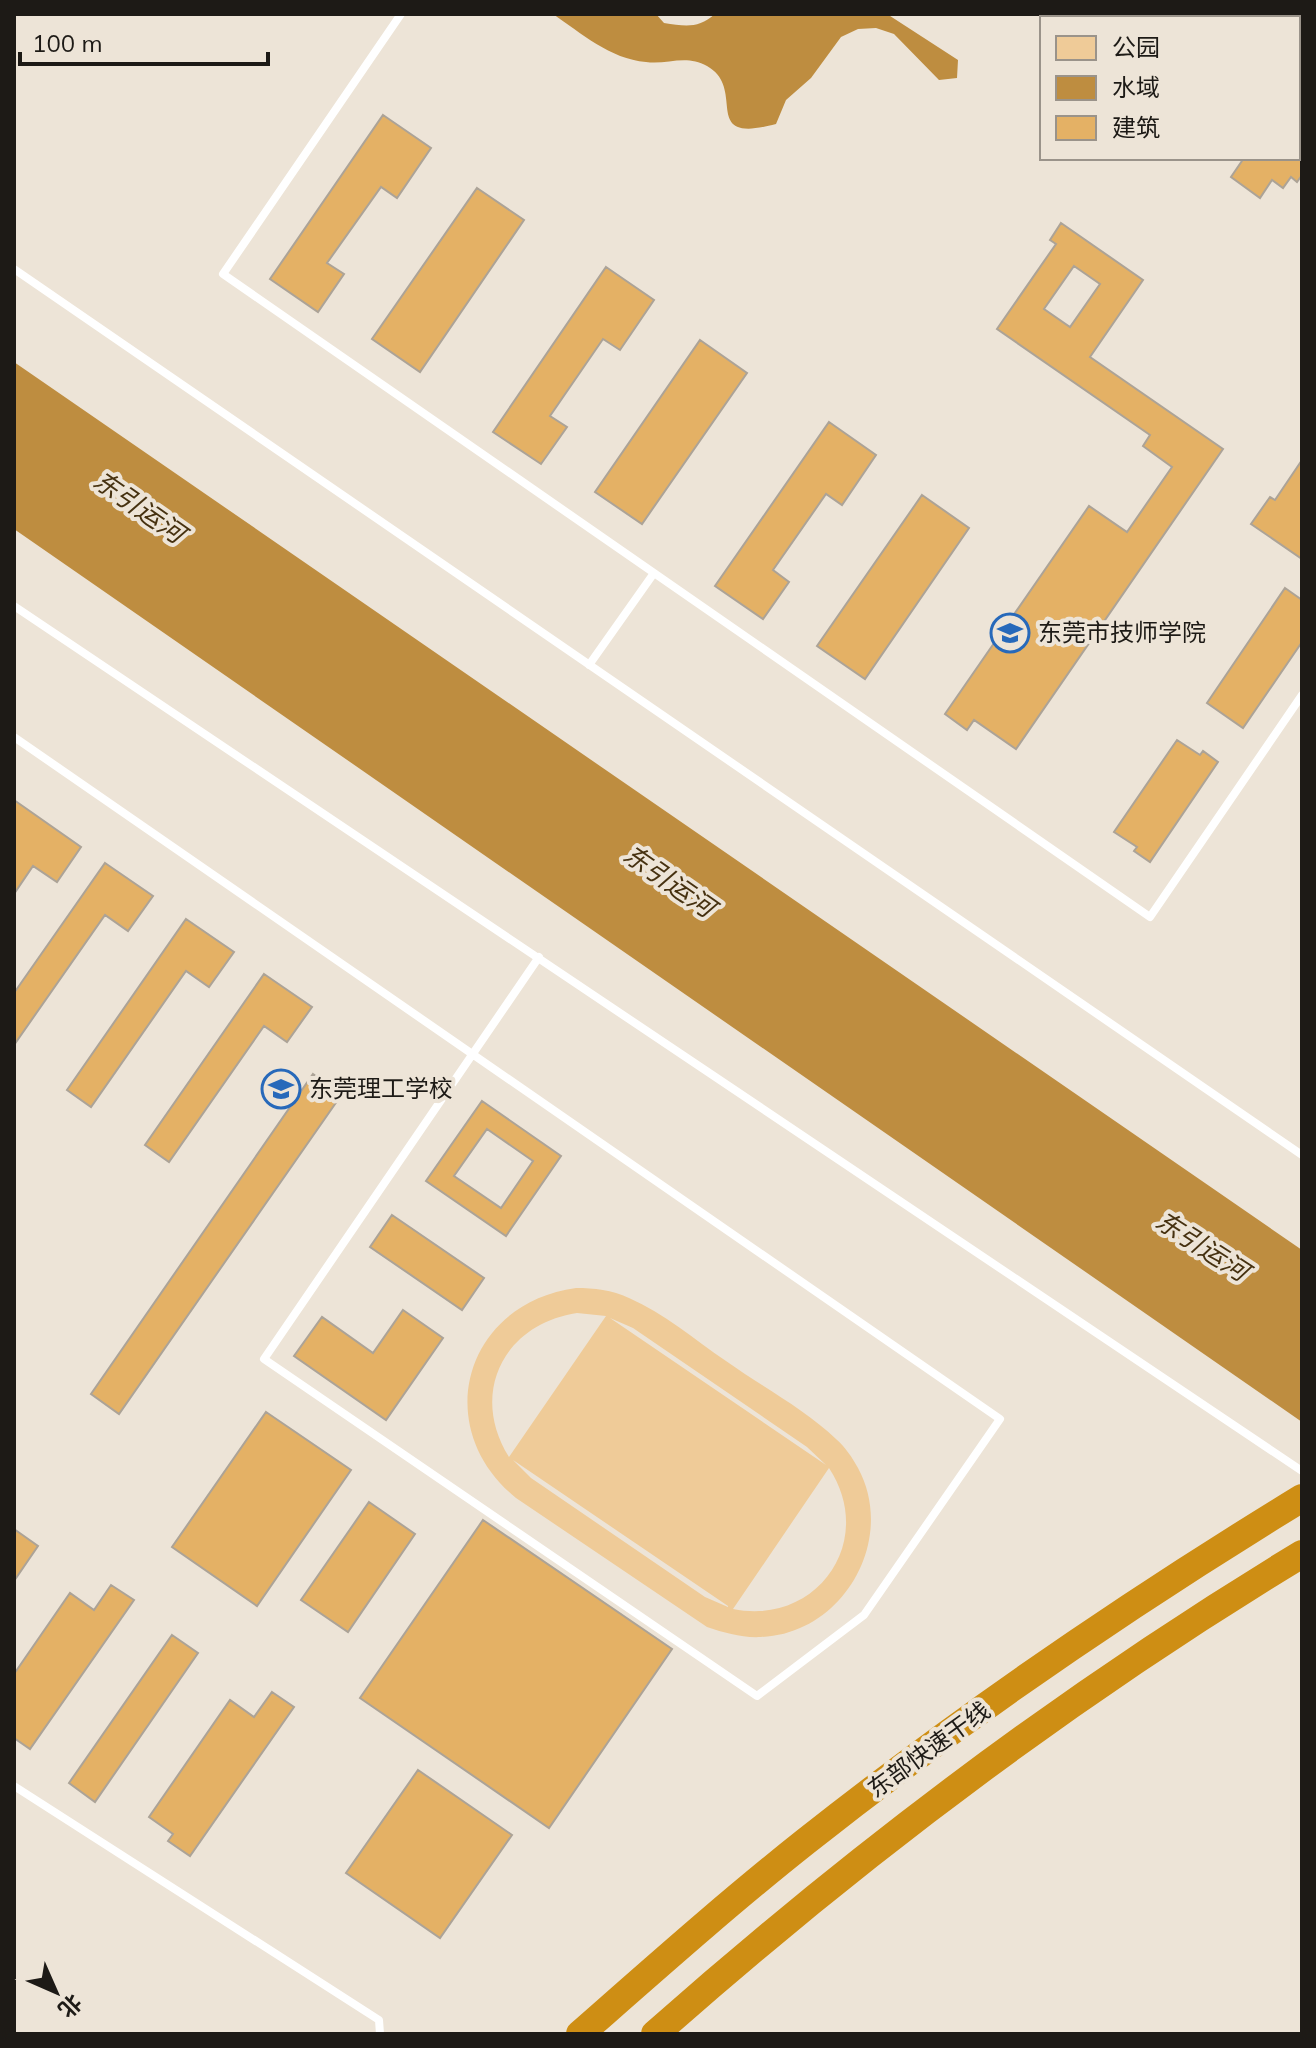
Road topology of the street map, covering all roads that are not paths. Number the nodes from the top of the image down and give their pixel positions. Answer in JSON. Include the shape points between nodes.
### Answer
{"nodes":[{"id":1,"x":401,"y":14,"type":"edge"},
{"id":2,"x":14,"y":269,"type":"edge"},
{"id":3,"x":654,"y":573,"type":"junction"},
{"id":4,"x":14,"y":606,"type":"edge"},
{"id":5,"x":589,"y":665,"type":"junction"},
{"id":6,"x":1302,"y":695,"type":"edge"},
{"id":7,"x":14,"y":737,"type":"edge"},
{"id":8,"x":539,"y":957,"type":"junction"},
{"id":9,"x":473,"y":1055,"type":"junction"},
{"id":10,"x":1302,"y":1155,"type":"edge"},
{"id":11,"x":1302,"y":1471,"type":"edge"},
{"id":12,"x":1302,"y":1498,"type":"edge"},
{"id":13,"x":1302,"y":1554,"type":"edge"},
{"id":14,"x":14,"y":1786,"type":"edge"},
{"id":15,"x":380,"y":2034,"type":"edge"},
{"id":16,"x":580,"y":2034,"type":"edge"},
{"id":17,"x":655,"y":2034,"type":"edge"}],
"edges":[{"from":1,"to":3,"type":"lane","via":[[223,274]]},
{"from":2,"to":5,"type":"lane"},
{"from":3,"to":5,"type":"lane"},
{"from":3,"to":6,"type":"lane","via":[[1150,917]]},
{"from":4,"to":8,"type":"lane"},
{"from":5,"to":10,"type":"lane"},
{"from":7,"to":9,"type":"lane"},
{"from":8,"to":9,"type":"lane"},
{"from":8,"to":11,"type":"lane"},
{"from":9,"to":9,"type":"lane","via":[[264,1359],[757,1696],[864,1615],[1000,1419]]},
{"from":12,"to":16,"type":"highway","name":"东部快速干线","via":[[1215,1551],[943,1737],[805,1843]]},
{"from":13,"to":17,"type":"highway","name":"东部快速干线","via":[[1103,1682],[850,1867]]},
{"from":14,"to":15,"type":"lane","via":[[379,2020]]}]}
